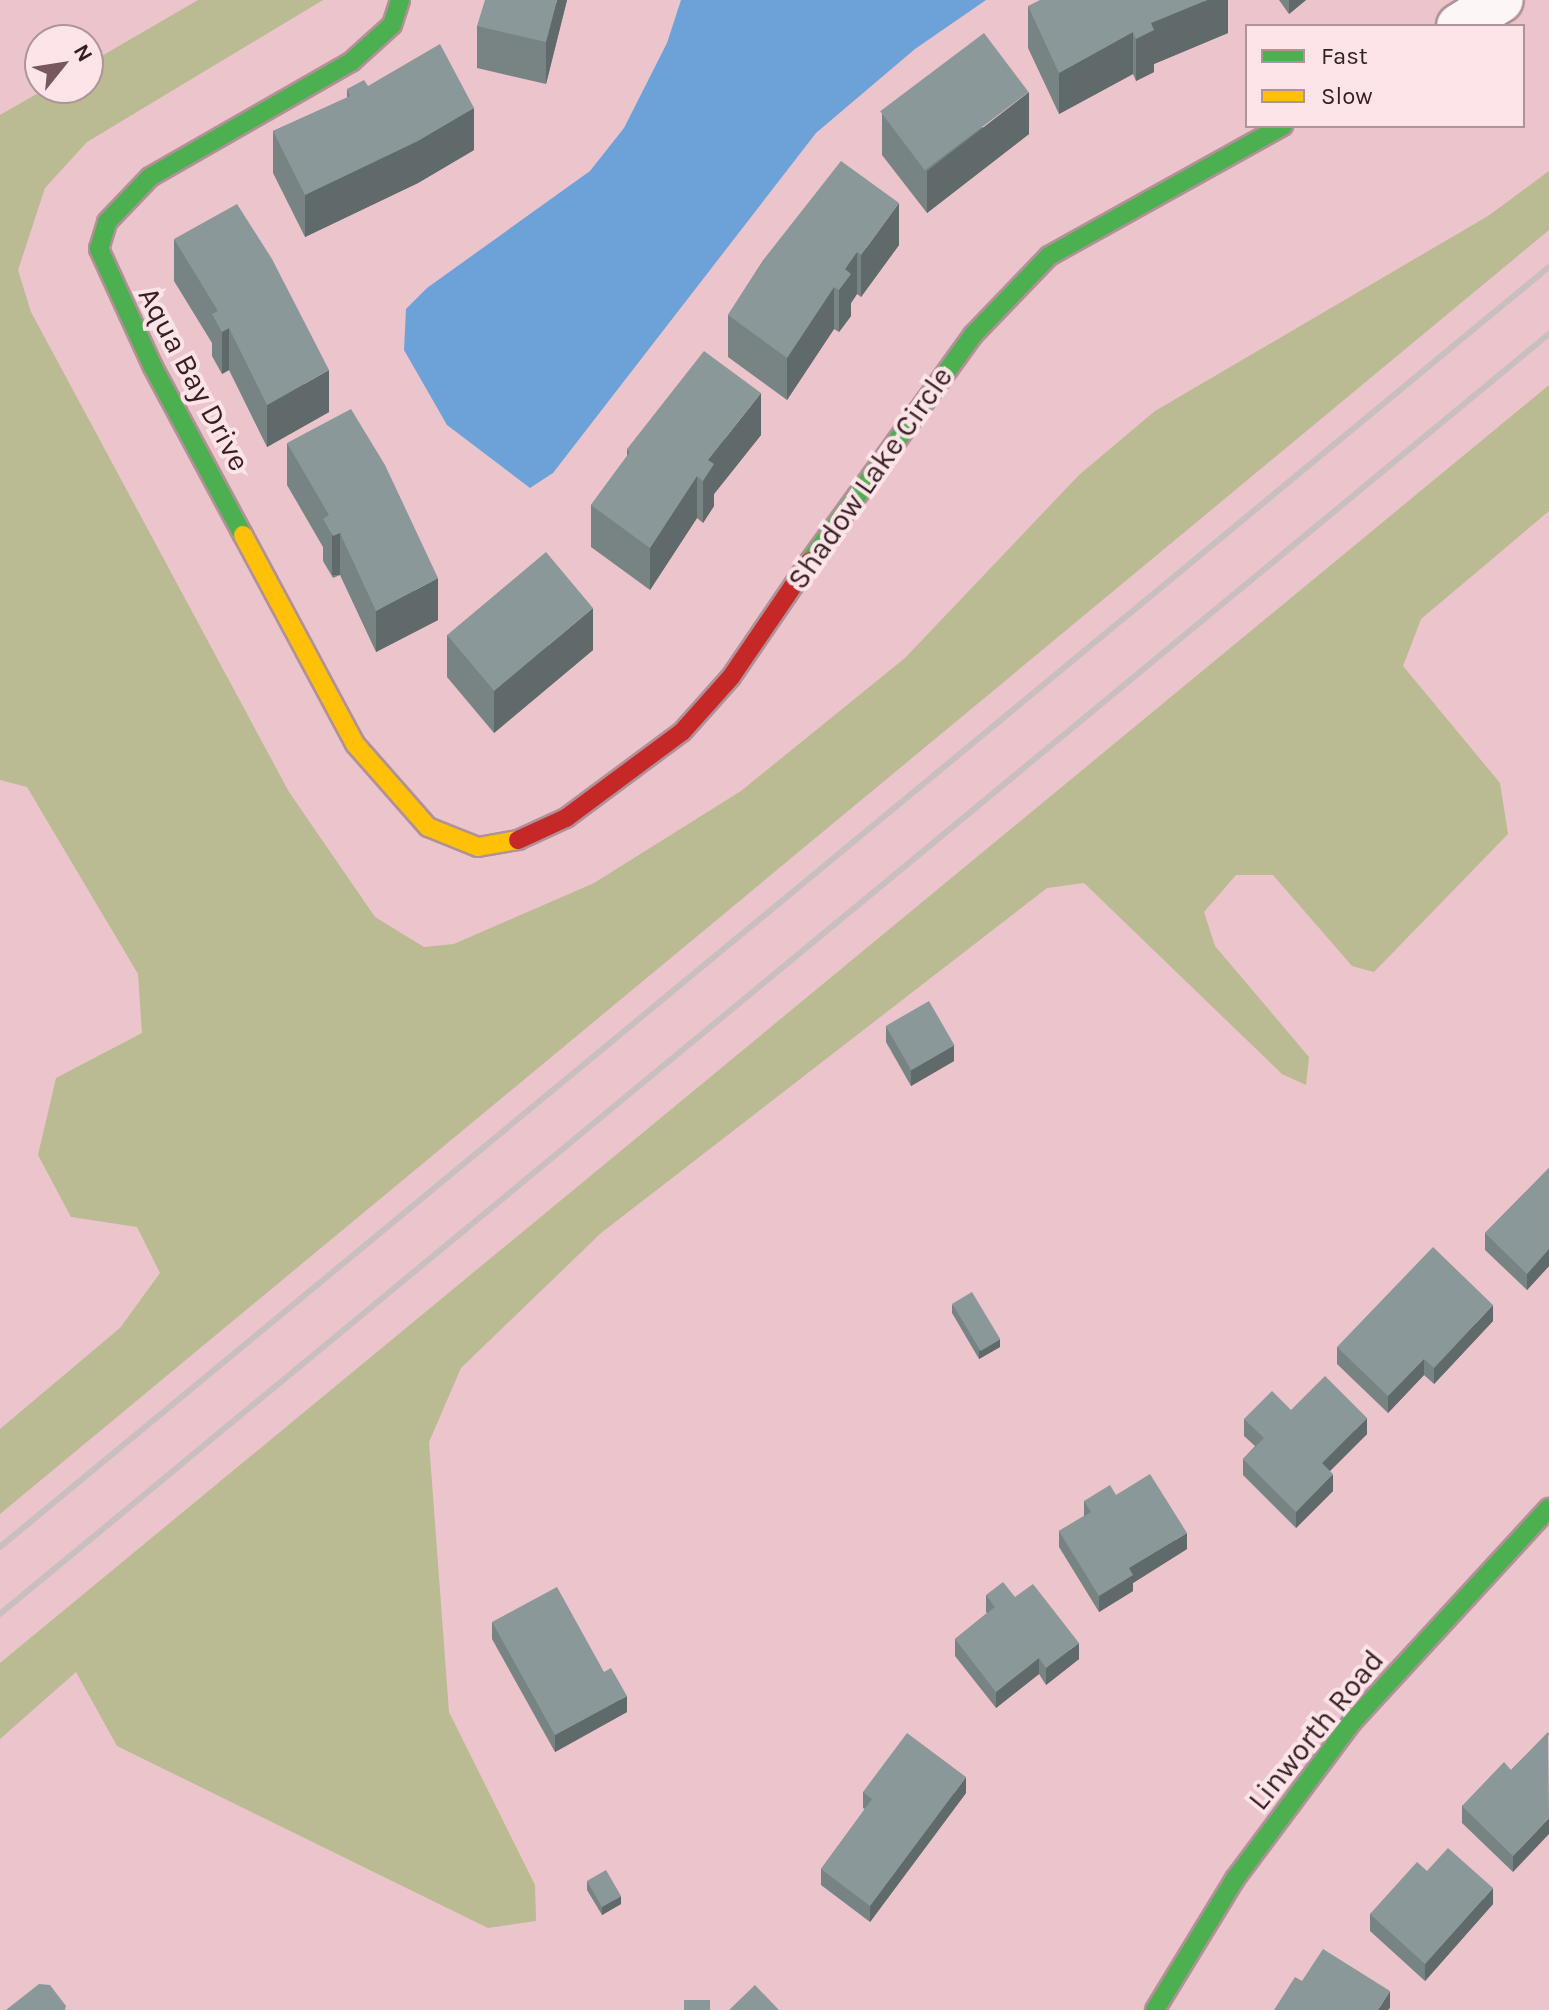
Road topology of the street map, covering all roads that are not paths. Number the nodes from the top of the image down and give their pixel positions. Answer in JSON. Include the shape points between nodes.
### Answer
{"nodes":[{"id":1,"x":400,"y":0,"type":"edge"},
{"id":2,"x":1501,"y":0,"type":"edge"},
{"id":3,"x":1462,"y":24,"type":"edge"},
{"id":4,"x":1279,"y":128,"type":"edge"},
{"id":5,"x":478,"y":847,"type":"joint"},
{"id":6,"x":1549,"y":1508,"type":"edge"},
{"id":7,"x":1155,"y":2010,"type":"edge"}],
"edges":[{"from":1,"to":5,"type":"street","name":"Aqua Bay Drive","via":[[392,25],[351,62],[150,177],[107,222],[99,249],[153,367],[355,744],[428,827]]},
{"from":2,"to":3,"type":"street"},
{"from":4,"to":5,"type":"street","name":"Shadow Lake Circle","via":[[1049,256],[973,335],[865,479],[731,677],[682,732],[566,818],[524,839]]},
{"from":6,"to":7,"type":"street","name":"Linworth Road","via":[[1352,1722],[1235,1879]]}]}
